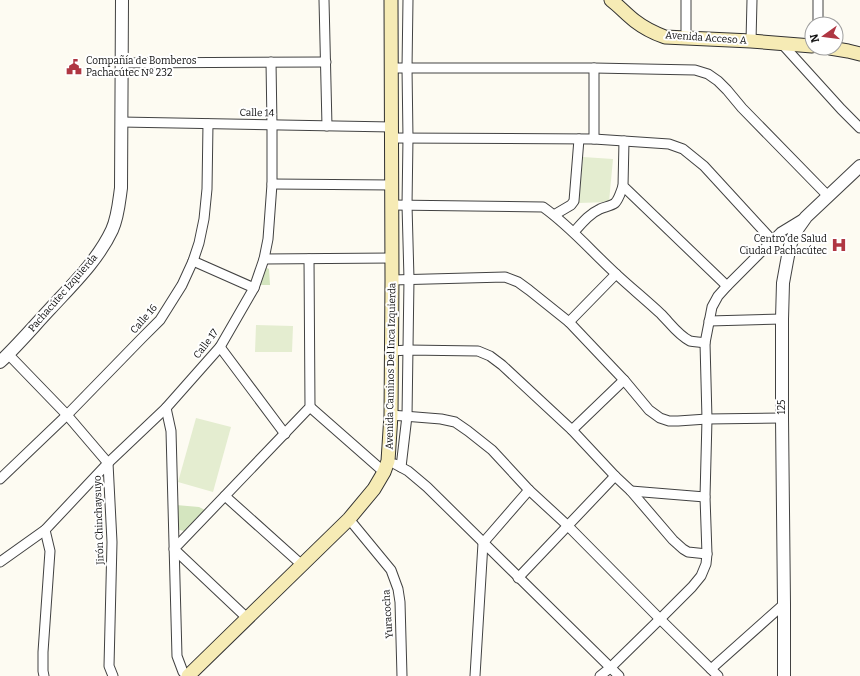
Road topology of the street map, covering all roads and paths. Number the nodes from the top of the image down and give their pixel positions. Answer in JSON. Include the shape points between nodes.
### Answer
{"nodes":[{"id":1,"x":122,"y":0,"type":"edge"},
{"id":2,"x":324,"y":0,"type":"edge"},
{"id":3,"x":391,"y":0,"type":"edge"},
{"id":4,"x":408,"y":0,"type":"edge"},
{"id":5,"x":686,"y":0,"type":"edge"},
{"id":6,"x":752,"y":0,"type":"edge"},
{"id":7,"x":818,"y":0,"type":"edge"},
{"id":8,"x":613,"y":1,"type":"edge"},
{"id":9,"x":818,"y":16,"type":"edge"},
{"id":10,"x":686,"y":38,"type":"junction"},
{"id":11,"x":751,"y":41,"type":"junction"},
{"id":12,"x":783,"y":45,"type":"junction"},
{"id":13,"x":804,"y":46,"type":"edge"},
{"id":14,"x":844,"y":50,"type":"edge"},
{"id":15,"x":860,"y":54,"type":"edge"},
{"id":16,"x":271,"y":62,"type":"junction"},
{"id":17,"x":326,"y":62,"type":"junction"},
{"id":18,"x":121,"y":63,"type":"junction"},
{"id":19,"x":392,"y":68,"type":"junction"},
{"id":20,"x":407,"y":68,"type":"junction"},
{"id":21,"x":594,"y":68,"type":"junction"},
{"id":22,"x":121,"y":122,"type":"junction"},
{"id":23,"x":208,"y":124,"type":"junction"},
{"id":24,"x":272,"y":125,"type":"junction"},
{"id":25,"x":327,"y":126,"type":"junction"},
{"id":26,"x":860,"y":128,"type":"edge"},
{"id":27,"x":392,"y":132,"type":"junction"},
{"id":28,"x":408,"y":138,"type":"junction"},
{"id":29,"x":579,"y":139,"type":"junction"},
{"id":30,"x":594,"y":139,"type":"junction"},
{"id":31,"x":624,"y":141,"type":"junction"},
{"id":32,"x":860,"y":166,"type":"edge"},
{"id":33,"x":272,"y":184,"type":"junction"},
{"id":34,"x":392,"y":185,"type":"junction"},
{"id":35,"x":623,"y":186,"type":"junction"},
{"id":36,"x":828,"y":196,"type":"junction"},
{"id":37,"x":392,"y":205,"type":"junction"},
{"id":38,"x":407,"y":205,"type":"junction"},
{"id":39,"x":554,"y":215,"type":"junction"},
{"id":40,"x":806,"y":217,"type":"junction"},
{"id":41,"x":574,"y":232,"type":"junction"},
{"id":42,"x":772,"y":240,"type":"junction"},
{"id":43,"x":392,"y":258,"type":"junction"},
{"id":44,"x":264,"y":260,"type":"junction"},
{"id":45,"x":309,"y":260,"type":"junction"},
{"id":46,"x":193,"y":261,"type":"junction"},
{"id":47,"x":616,"y":274,"type":"junction"},
{"id":48,"x":408,"y":279,"type":"junction"},
{"id":49,"x":392,"y":280,"type":"junction"},
{"id":50,"x":727,"y":286,"type":"junction"},
{"id":51,"x":254,"y":288,"type":"junction"},
{"id":52,"x":782,"y":320,"type":"junction"},
{"id":53,"x":709,"y":321,"type":"junction"},
{"id":54,"x":569,"y":322,"type":"junction"},
{"id":55,"x":705,"y":343,"type":"junction"},
{"id":56,"x":220,"y":346,"type":"junction"},
{"id":57,"x":408,"y":350,"type":"junction"},
{"id":58,"x":392,"y":351,"type":"junction"},
{"id":59,"x":4,"y":358,"type":"edge"},
{"id":60,"x":624,"y":380,"type":"junction"},
{"id":61,"x":310,"y":407,"type":"junction"},
{"id":62,"x":166,"y":408,"type":"junction"},
{"id":63,"x":68,"y":415,"type":"junction"},
{"id":64,"x":391,"y":415,"type":"junction"},
{"id":65,"x":407,"y":416,"type":"junction"},
{"id":66,"x":782,"y":418,"type":"junction"},
{"id":67,"x":707,"y":419,"type":"junction"},
{"id":68,"x":572,"y":430,"type":"junction"},
{"id":69,"x":285,"y":434,"type":"junction"},
{"id":70,"x":108,"y":463,"type":"junction"},
{"id":71,"x":386,"y":467,"type":"junction"},
{"id":72,"x":400,"y":467,"type":"junction"},
{"id":73,"x":615,"y":476,"type":"junction"},
{"id":74,"x":0,"y":479,"type":"edge"},
{"id":75,"x":529,"y":490,"type":"junction"},
{"id":76,"x":631,"y":491,"type":"junction"},
{"id":77,"x":225,"y":496,"type":"junction"},
{"id":78,"x":705,"y":497,"type":"junction"},
{"id":79,"x":349,"y":518,"type":"junction"},
{"id":80,"x":567,"y":525,"type":"junction"},
{"id":81,"x":45,"y":530,"type":"junction"},
{"id":82,"x":483,"y":543,"type":"junction"},
{"id":83,"x":174,"y":549,"type":"junction"},
{"id":84,"x":707,"y":554,"type":"junction"},
{"id":85,"x":0,"y":562,"type":"edge"},
{"id":86,"x":302,"y":565,"type":"junction"},
{"id":87,"x":518,"y":578,"type":"junction"},
{"id":88,"x":784,"y":604,"type":"junction"},
{"id":89,"x":247,"y":618,"type":"junction"},
{"id":90,"x":660,"y":619,"type":"junction"},
{"id":91,"x":610,"y":668,"type":"junction"},
{"id":92,"x":711,"y":669,"type":"junction"},
{"id":93,"x":41,"y":674,"type":"edge"},
{"id":94,"x":113,"y":676,"type":"edge"},
{"id":95,"x":188,"y":676,"type":"edge"},
{"id":96,"x":402,"y":676,"type":"edge"},
{"id":97,"x":475,"y":676,"type":"edge"},
{"id":98,"x":600,"y":676,"type":"edge"},
{"id":99,"x":619,"y":676,"type":"edge"},
{"id":100,"x":718,"y":676,"type":"edge"},
{"id":101,"x":784,"y":676,"type":"edge"}],
"edges":[{"from":1,"to":18,"type":"street","name":"Pachacútec Izquierda"},
{"from":2,"to":17,"type":"street"},
{"from":3,"to":19,"type":"main road","name":"Avenida Caminos Del Inca Izquierda"},
{"from":4,"to":20,"type":"street"},
{"from":5,"to":10,"type":"street"},
{"from":6,"to":11,"type":"street"},
{"from":7,"to":9,"type":"street"},
{"from":8,"to":10,"type":"main road","name":"Avenida Acceso A","via":[[635,21],[655,34]]},
{"from":10,"to":11,"type":"main road","name":"Avenida Acceso A"},
{"from":11,"to":12,"type":"main road","name":"Avenida Acceso A"},
{"from":12,"to":13,"type":"main road","name":"Avenida Acceso A"},
{"from":12,"to":26,"type":"street"},
{"from":14,"to":15,"type":"main road"},
{"from":16,"to":17,"type":"street"},
{"from":16,"to":18,"type":"street"},
{"from":16,"to":24,"type":"street","name":"Calle 17"},
{"from":17,"to":25,"type":"street"},
{"from":18,"to":22,"type":"street","name":"Pachacútec Izquierda"},
{"from":19,"to":20,"type":"street"},
{"from":19,"to":27,"type":"main road","name":"Avenida Caminos Del Inca Izquierda"},
{"from":20,"to":21,"type":"street"},
{"from":20,"to":28,"type":"street"},
{"from":21,"to":30,"type":"street"},
{"from":21,"to":36,"type":"street","via":[[695,70],[708,74],[728,90],[742,108]]},
{"from":22,"to":23,"type":"street","name":"Calle 14"},
{"from":22,"to":59,"type":"street","name":"Pachacútec Izquierda","via":[[121,188],[117,215],[105,243],[81,276]]},
{"from":23,"to":24,"type":"street","name":"Calle 14"},
{"from":23,"to":46,"type":"street","name":"Calle 16","via":[[204,219]]},
{"from":24,"to":25,"type":"street","name":"Calle 14"},
{"from":24,"to":33,"type":"street","name":"Calle 17"},
{"from":25,"to":27,"type":"street","name":"Calle 14"},
{"from":27,"to":28,"type":"street","name":"Calle 14"},
{"from":27,"to":34,"type":"main road","name":"Avenida Caminos Del Inca Izquierda"},
{"from":28,"to":29,"type":"street","name":"Calle 14"},
{"from":28,"to":38,"type":"street"},
{"from":29,"to":30,"type":"street","name":"Calle 14"},
{"from":29,"to":39,"type":"street","via":[[574,201]]},
{"from":30,"to":31,"type":"street","name":"Calle 14"},
{"from":31,"to":35,"type":"street"},
{"from":31,"to":42,"type":"street","name":"Calle 14","via":[[669,144],[683,149],[704,166]]},
{"from":32,"to":36,"type":"street","name":"125"},
{"from":33,"to":34,"type":"street"},
{"from":33,"to":44,"type":"street","name":"Calle 17"},
{"from":34,"to":37,"type":"main road","name":"Avenida Caminos Del Inca Izquierda"},
{"from":35,"to":41,"type":"street","via":[[615,203],[593,212]]},
{"from":35,"to":50,"type":"street"},
{"from":36,"to":40,"type":"street","name":"125"},
{"from":37,"to":38,"type":"street"},
{"from":37,"to":43,"type":"main road","name":"Avenida Caminos Del Inca Izquierda"},
{"from":38,"to":39,"type":"street","via":[[543,207]]},
{"from":38,"to":48,"type":"street"},
{"from":39,"to":41,"type":"street"},
{"from":40,"to":42,"type":"street"},
{"from":40,"to":52,"type":"street","name":"125","via":[[794,234],[790,246],[783,283]]},
{"from":41,"to":47,"type":"street"},
{"from":42,"to":50,"type":"street"},
{"from":43,"to":45,"type":"street"},
{"from":43,"to":49,"type":"main road","name":"Avenida Caminos Del Inca Izquierda"},
{"from":44,"to":45,"type":"street"},
{"from":44,"to":51,"type":"street","name":"Calle 17"},
{"from":45,"to":61,"type":"street"},
{"from":46,"to":51,"type":"street"},
{"from":46,"to":63,"type":"street","name":"Calle 16","via":[[182,285],[160,320]]},
{"from":47,"to":54,"type":"street"},
{"from":47,"to":55,"type":"street","via":[[678,332],[691,341]]},
{"from":48,"to":49,"type":"street"},
{"from":48,"to":54,"type":"street","via":[[505,277],[518,282]]},
{"from":48,"to":57,"type":"street"},
{"from":49,"to":58,"type":"main road","name":"Avenida Caminos Del Inca Izquierda"},
{"from":50,"to":53,"type":"street","via":[[712,307]]},
{"from":51,"to":56,"type":"street","name":"Calle 17"},
{"from":52,"to":53,"type":"street"},
{"from":52,"to":66,"type":"street","name":"125"},
{"from":53,"to":55,"type":"street"},
{"from":54,"to":60,"type":"street"},
{"from":55,"to":67,"type":"street"},
{"from":56,"to":62,"type":"street","name":"Calle 17"},
{"from":56,"to":69,"type":"street"},
{"from":57,"to":58,"type":"street"},
{"from":57,"to":65,"type":"street"},
{"from":57,"to":68,"type":"street","via":[[478,352],[490,356]]},
{"from":58,"to":64,"type":"main road","name":"Avenida Caminos Del Inca Izquierda"},
{"from":59,"to":63,"type":"street","name":"Jirón Chinchaysuyo"},
{"from":60,"to":67,"type":"street","via":[[649,410],[660,418],[669,421]]},
{"from":60,"to":68,"type":"street"},
{"from":61,"to":69,"type":"street"},
{"from":61,"to":71,"type":"street"},
{"from":62,"to":70,"type":"street","name":"Calle 17"},
{"from":62,"to":83,"type":"street","via":[[171,431]]},
{"from":63,"to":70,"type":"street","name":"Jirón Chinchaysuyo"},
{"from":63,"to":74,"type":"street","name":"Calle 16"},
{"from":64,"to":65,"type":"street"},
{"from":64,"to":71,"type":"main road","name":"Avenida Caminos Del Inca Izquierda"},
{"from":65,"to":72,"type":"street"},
{"from":65,"to":75,"type":"street","via":[[455,422],[492,450]]},
{"from":66,"to":67,"type":"street"},
{"from":66,"to":88,"type":"street","name":"125"},
{"from":67,"to":78,"type":"street"},
{"from":68,"to":73,"type":"street"},
{"from":69,"to":77,"type":"street"},
{"from":70,"to":81,"type":"street","name":"Calle 17"},
{"from":70,"to":94,"type":"street","name":"Jirón Chinchaysuyo","via":[[112,542],[109,666]]},
{"from":71,"to":72,"type":"street"},
{"from":71,"to":79,"type":"main road","name":"Avenida Caminos Del Inca Izquierda","via":[[374,489]]},
{"from":72,"to":82,"type":"street","via":[[418,479]]},
{"from":73,"to":76,"type":"street"},
{"from":73,"to":80,"type":"street"},
{"from":75,"to":80,"type":"street"},
{"from":75,"to":82,"type":"street"},
{"from":76,"to":78,"type":"street"},
{"from":76,"to":84,"type":"street","via":[[683,549]]},
{"from":77,"to":83,"type":"street"},
{"from":77,"to":86,"type":"street"},
{"from":78,"to":84,"type":"street"},
{"from":79,"to":86,"type":"main road","name":"Avenida Caminos Del Inca Izquierda"},
{"from":79,"to":96,"type":"street","name":"Yuracocha","via":[[392,570],[398,589],[400,609]]},
{"from":80,"to":87,"type":"street"},
{"from":80,"to":90,"type":"street"},
{"from":81,"to":85,"type":"street","name":"Calle 17"},
{"from":81,"to":93,"type":"street","via":[[50,551]]},
{"from":82,"to":87,"type":"street"},
{"from":82,"to":97,"type":"street"},
{"from":83,"to":89,"type":"street"},
{"from":83,"to":95,"type":"street","via":[[177,656],[183,672]]},
{"from":84,"to":90,"type":"street","via":[[701,576]]},
{"from":86,"to":89,"type":"main road","name":"Avenida Caminos Del Inca Izquierda"},
{"from":87,"to":91,"type":"street"},
{"from":88,"to":92,"type":"street"},
{"from":88,"to":101,"type":"street","name":"125"},
{"from":89,"to":95,"type":"main road","name":"Avenida Caminos Del Inca Izquierda"},
{"from":90,"to":91,"type":"street"},
{"from":90,"to":92,"type":"street"},
{"from":91,"to":98,"type":"street"},
{"from":91,"to":99,"type":"street"},
{"from":92,"to":100,"type":"street"}]}
